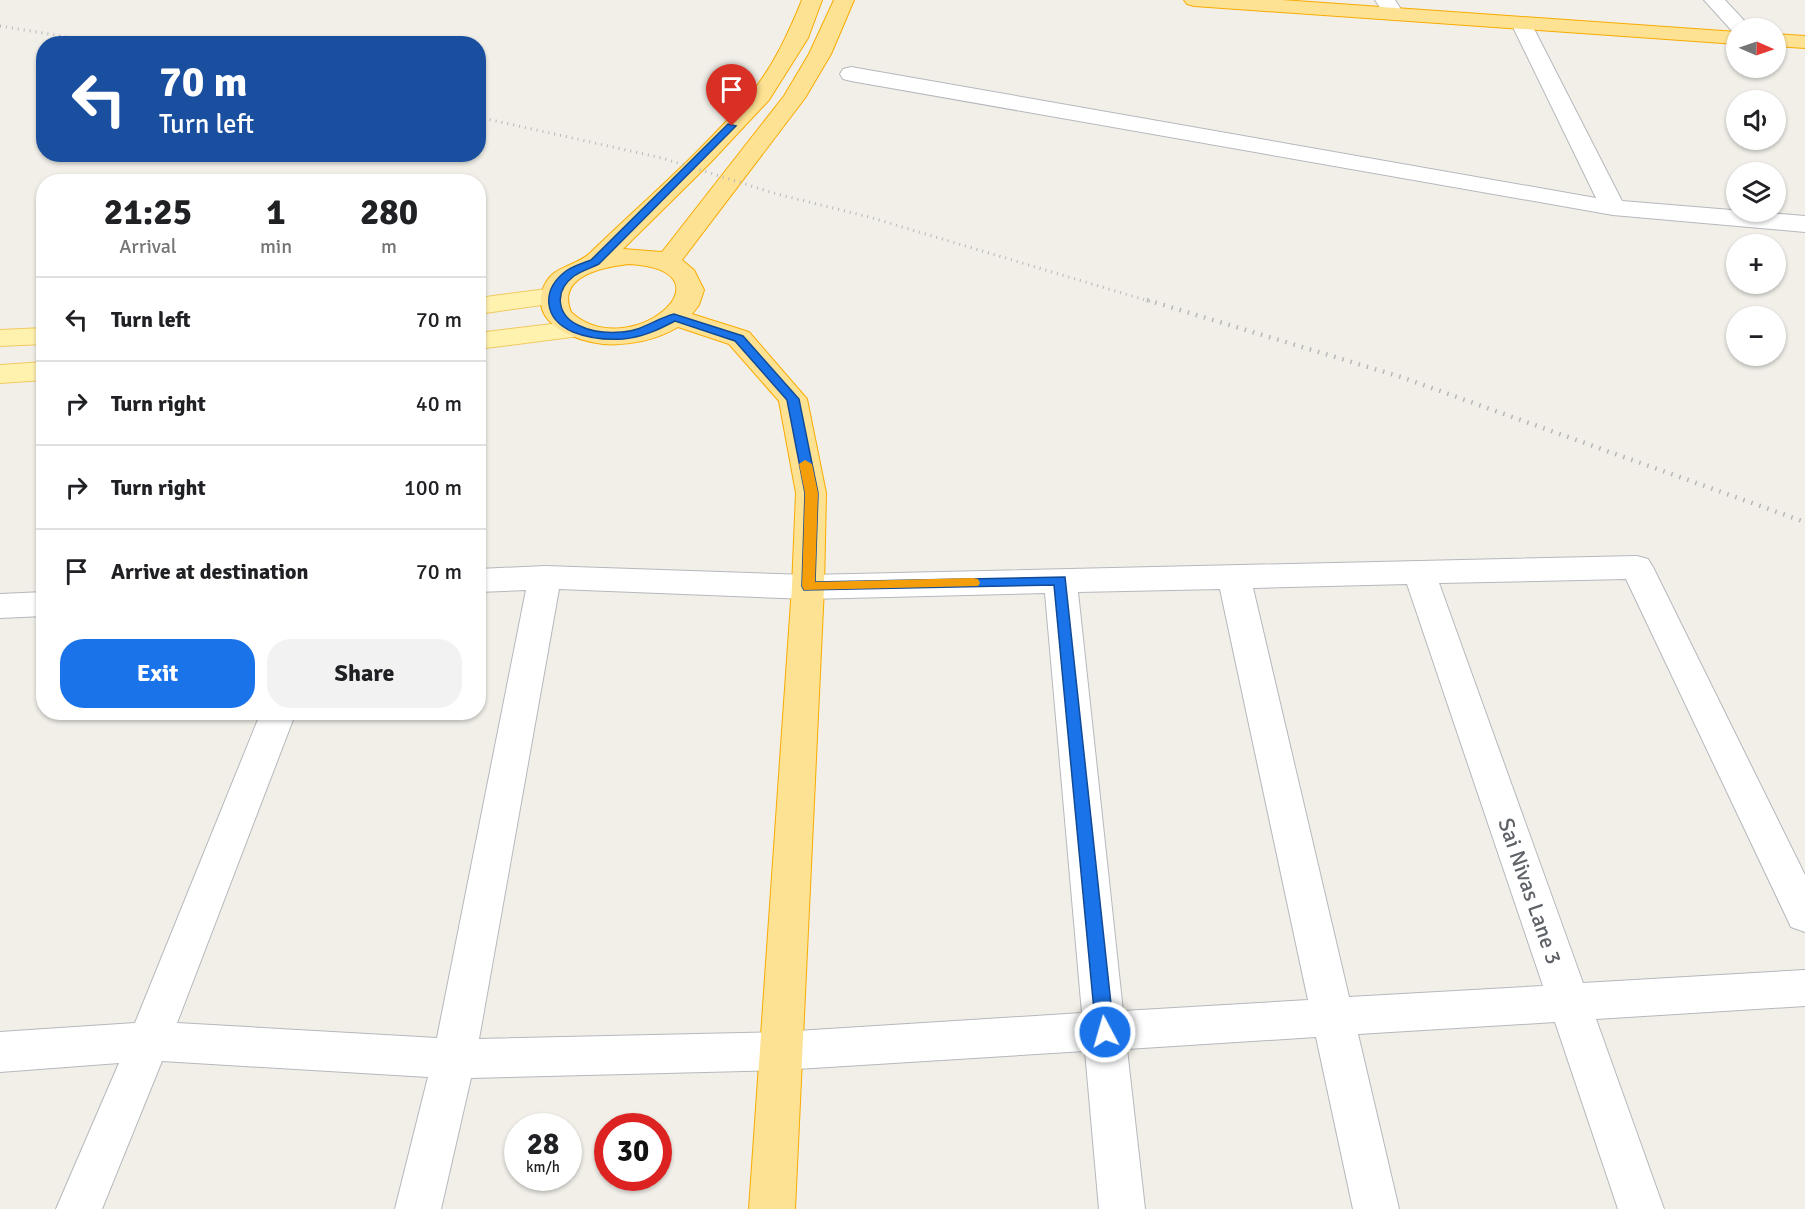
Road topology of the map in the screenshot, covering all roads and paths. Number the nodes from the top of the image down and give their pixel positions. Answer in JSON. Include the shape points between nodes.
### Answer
{"nodes":[{"id":1,"x":812,"y":0,"type":"edge"},
{"id":2,"x":844,"y":0,"type":"edge"},
{"id":3,"x":1194,"y":0,"type":"edge"},
{"id":4,"x":1714,"y":0,"type":"edge"},
{"id":5,"x":1389,"y":7,"type":"edge"},
{"id":6,"x":1731,"y":18,"type":"edge"},
{"id":7,"x":1521,"y":23,"type":"junction"},
{"id":8,"x":1726,"y":37,"type":"edge"},
{"id":9,"x":1786,"y":41,"type":"edge"},
{"id":10,"x":1805,"y":42,"type":"edge"},
{"id":11,"x":851,"y":74,"type":"dead end"},
{"id":12,"x":1613,"y":208,"type":"junction"},
{"id":13,"x":1805,"y":224,"type":"edge"},
{"id":14,"x":595,"y":262,"type":"junction"},
{"id":15,"x":667,"y":263,"type":"junction"},
{"id":16,"x":554,"y":296,"type":"junction"},
{"id":17,"x":486,"y":305,"type":"edge"},
{"id":18,"x":674,"y":317,"type":"junction"},
{"id":19,"x":577,"y":329,"type":"junction"},
{"id":20,"x":36,"y":336,"type":"edge"},
{"id":21,"x":0,"y":338,"type":"edge"},
{"id":22,"x":486,"y":340,"type":"edge"},
{"id":23,"x":36,"y":372,"type":"edge"},
{"id":24,"x":0,"y":374,"type":"edge"},
{"id":25,"x":1419,"y":572,"type":"junction"},
{"id":26,"x":1234,"y":576,"type":"junction"},
{"id":27,"x":545,"y":577,"type":"junction"},
{"id":28,"x":1060,"y":580,"type":"junction"},
{"id":29,"x":486,"y":581,"type":"edge"},
{"id":30,"x":808,"y":586,"type":"junction"},
{"id":31,"x":36,"y":604,"type":"edge"},
{"id":32,"x":0,"y":606,"type":"edge"},
{"id":33,"x":276,"y":720,"type":"edge"},
{"id":34,"x":1805,"y":915,"type":"edge"},
{"id":35,"x":1805,"y":987,"type":"edge"},
{"id":36,"x":1569,"y":1002,"type":"junction"},
{"id":37,"x":1333,"y":1016,"type":"junction"},
{"id":38,"x":1105,"y":1032,"type":"junction"},
{"id":39,"x":149,"y":1041,"type":"junction"},
{"id":40,"x":781,"y":1051,"type":"junction"},
{"id":41,"x":0,"y":1052,"type":"edge"},
{"id":42,"x":454,"y":1059,"type":"junction"},
{"id":43,"x":79,"y":1209,"type":"edge"},
{"id":44,"x":418,"y":1209,"type":"edge"},
{"id":45,"x":772,"y":1209,"type":"edge"},
{"id":46,"x":1122,"y":1209,"type":"edge"},
{"id":47,"x":1376,"y":1209,"type":"edge"},
{"id":48,"x":1641,"y":1209,"type":"edge"}],
"edges":[{"from":1,"to":14,"type":"highway","via":[[797,38],[761,95]]},
{"from":2,"to":15,"type":"highway","via":[[820,54],[794,98]]},
{"from":3,"to":5,"type":"highway"},
{"from":4,"to":6,"type":"street"},
{"from":5,"to":7,"type":"highway"},
{"from":7,"to":8,"type":"highway"},
{"from":7,"to":12,"type":"street"},
{"from":9,"to":10,"type":"highway"},
{"from":11,"to":12,"type":"street"},
{"from":12,"to":13,"type":"street"},
{"from":14,"to":15,"type":"highway","via":[[629,256]]},
{"from":14,"to":16,"type":"highway","via":[[571,273]]},
{"from":15,"to":18,"type":"highway","via":[[682,272],[690,284],[690,297]]},
{"from":16,"to":17,"type":"main road"},
{"from":16,"to":19,"type":"highway","via":[[555,309]]},
{"from":18,"to":19,"type":"highway","via":[[646,331],[622,335]]},
{"from":18,"to":30,"type":"highway","via":[[739,338],[793,399],[811,493]]},
{"from":19,"to":22,"type":"main road"},
{"from":20,"to":21,"type":"main road"},
{"from":23,"to":24,"type":"main road"},
{"from":25,"to":26,"type":"street"},
{"from":25,"to":34,"type":"street","via":[[1638,567]]},
{"from":25,"to":36,"type":"street","name":"Sai Nivas Lane 3"},
{"from":26,"to":28,"type":"street"},
{"from":26,"to":37,"type":"street"},
{"from":27,"to":29,"type":"street"},
{"from":27,"to":30,"type":"street"},
{"from":27,"to":42,"type":"street"},
{"from":28,"to":30,"type":"street"},
{"from":28,"to":38,"type":"street"},
{"from":30,"to":40,"type":"highway"},
{"from":31,"to":32,"type":"street"},
{"from":33,"to":39,"type":"street"},
{"from":35,"to":36,"type":"street"},
{"from":36,"to":37,"type":"street"},
{"from":36,"to":48,"type":"street","name":"Sai Nivas Lane 3"},
{"from":37,"to":38,"type":"street"},
{"from":37,"to":47,"type":"street"},
{"from":38,"to":40,"type":"street"},
{"from":38,"to":46,"type":"street"},
{"from":39,"to":41,"type":"street"},
{"from":39,"to":42,"type":"street"},
{"from":39,"to":43,"type":"street"},
{"from":40,"to":42,"type":"street"},
{"from":40,"to":45,"type":"highway"},
{"from":42,"to":44,"type":"street"}]}
